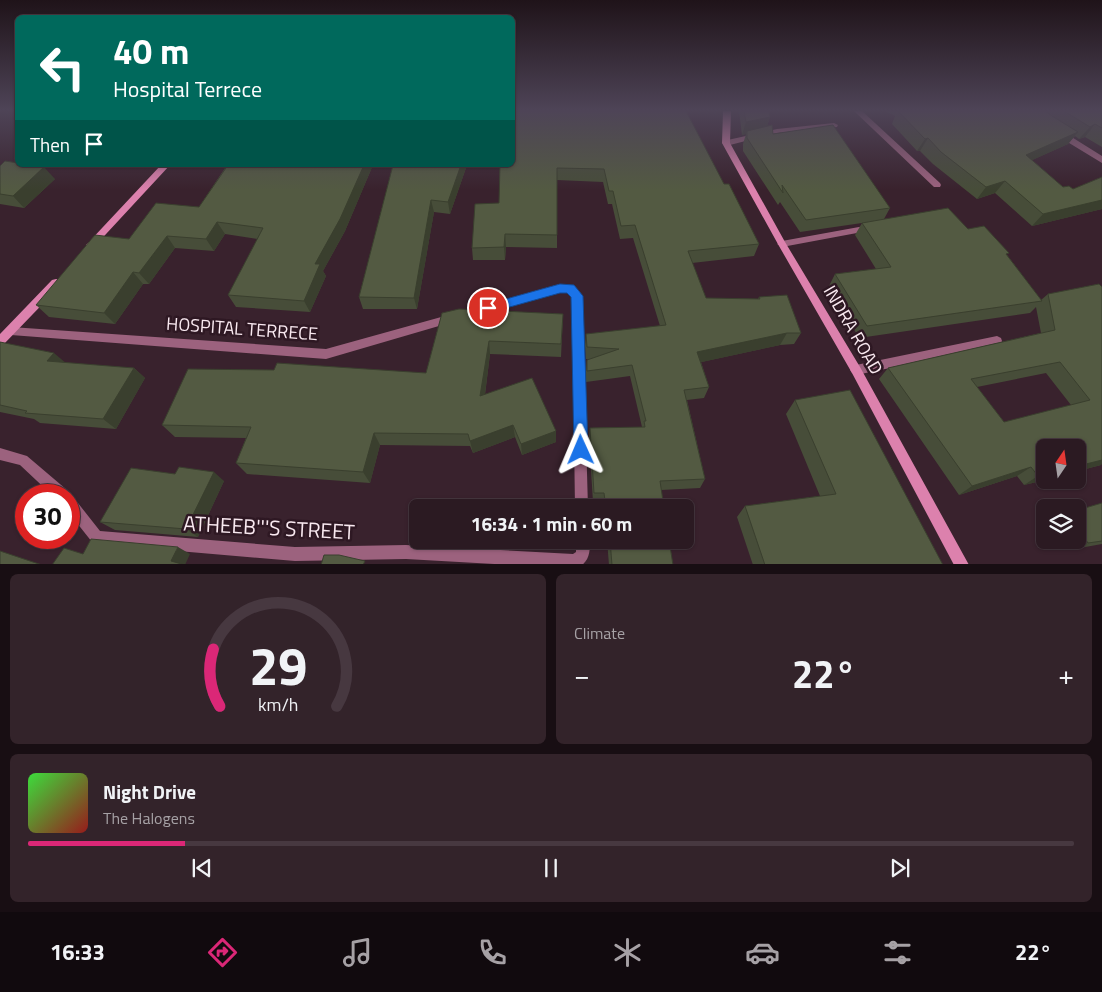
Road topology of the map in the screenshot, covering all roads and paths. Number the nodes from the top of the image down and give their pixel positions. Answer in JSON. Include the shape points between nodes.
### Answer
{"nodes":[{"id":1,"x":726,"y":137,"type":"edge"},
{"id":2,"x":750,"y":137,"type":"edge"},
{"id":3,"x":886,"y":137,"type":"edge"},
{"id":4,"x":1066,"y":137,"type":"edge"},
{"id":5,"x":726,"y":143,"type":"junction"},
{"id":6,"x":1102,"y":160,"type":"edge"},
{"id":7,"x":164,"y":167,"type":"edge"},
{"id":8,"x":937,"y":185,"type":"dead end"},
{"id":9,"x":876,"y":227,"type":"edge"},
{"id":10,"x":782,"y":244,"type":"junction"},
{"id":11,"x":85,"y":252,"type":"edge"},
{"id":12,"x":65,"y":274,"type":"edge"},
{"id":13,"x":11,"y":331,"type":"junction"},
{"id":14,"x":0,"y":341,"type":"edge"},
{"id":15,"x":997,"y":341,"type":"edge"},
{"id":16,"x":856,"y":370,"type":"junction"},
{"id":17,"x":0,"y":454,"type":"edge"},
{"id":18,"x":50,"y":484,"type":"edge"},
{"id":19,"x":582,"y":499,"type":"edge"},
{"id":20,"x":80,"y":516,"type":"edge"},
{"id":21,"x":583,"y":549,"type":"edge"},
{"id":22,"x":962,"y":564,"type":"edge"}],
"edges":[{"from":1,"to":5,"type":"street"},
{"from":2,"to":5,"type":"street"},
{"from":3,"to":8,"type":"street"},
{"from":4,"to":6,"type":"street"},
{"from":5,"to":10,"type":"street","name":"INDRA ROAD"},
{"from":7,"to":11,"type":"street"},
{"from":9,"to":10,"type":"street"},
{"from":10,"to":16,"type":"street","name":"INDRA ROAD"},
{"from":12,"to":13,"type":"street"},
{"from":13,"to":14,"type":"street"},
{"from":13,"to":19,"type":"street","name":"HOSPITAL TERRECE","via":[[326,354],[560,288],[570,288],[577,296]]},
{"from":15,"to":16,"type":"street"},
{"from":16,"to":22,"type":"street","name":"INDRA ROAD"},
{"from":17,"to":18,"type":"street","via":[[23,460]]},
{"from":20,"to":21,"type":"street","name":"ATHEEB'''S STREET","via":[[97,537],[295,554],[406,552],[574,561],[580,559]]}]}
